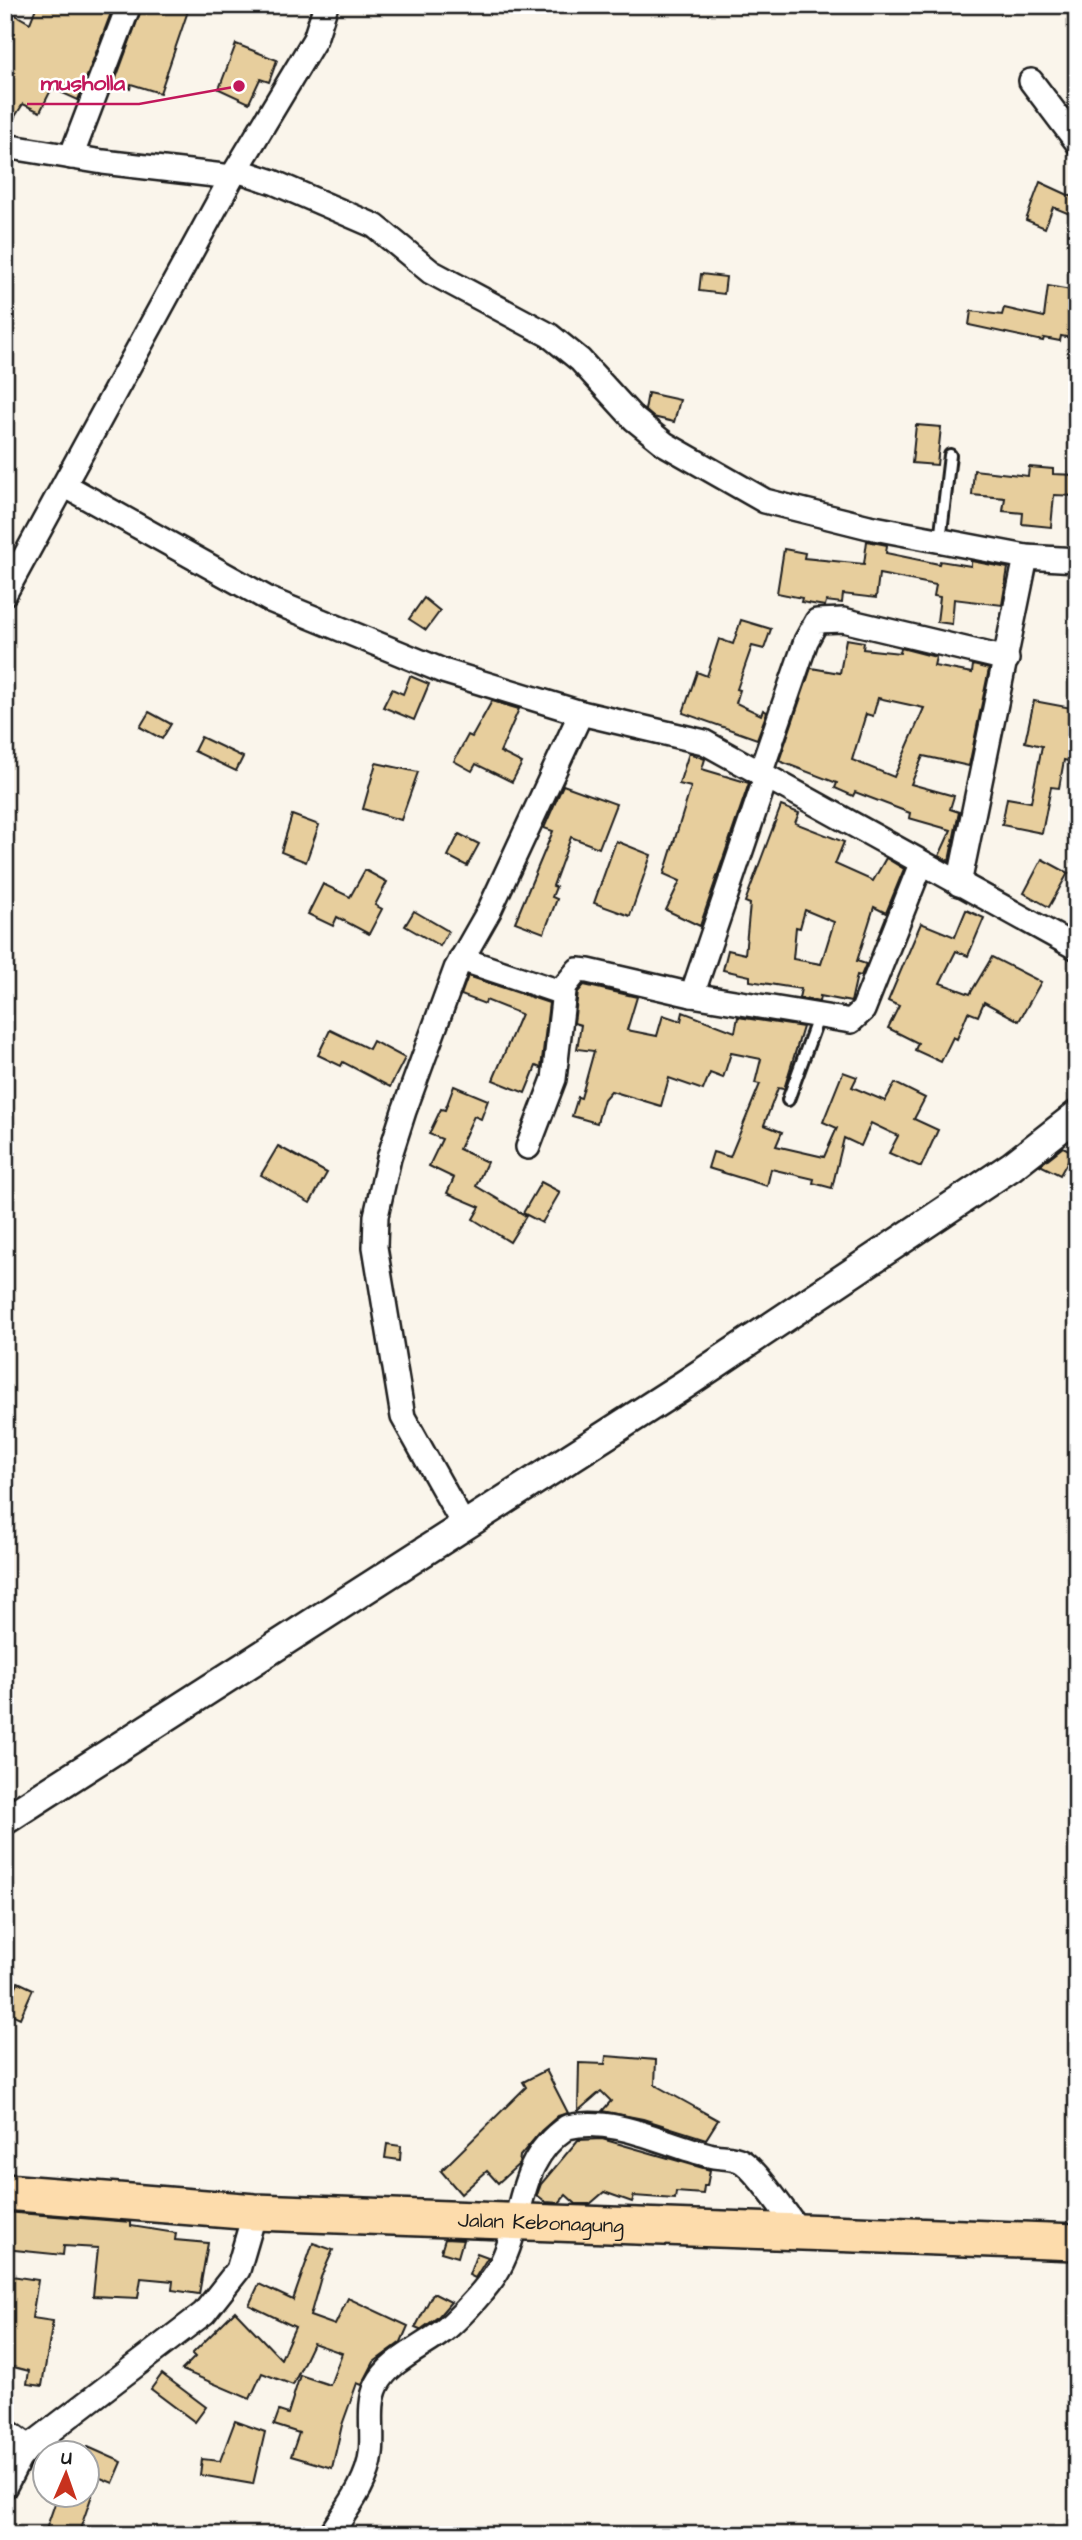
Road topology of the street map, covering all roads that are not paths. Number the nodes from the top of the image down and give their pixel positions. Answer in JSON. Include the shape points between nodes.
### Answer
{"nodes":[{"id":1,"x":129,"y":5,"type":"edge"},
{"id":2,"x":326,"y":5,"type":"edge"},
{"id":3,"x":1031,"y":80,"type":"dead end"},
{"id":4,"x":1077,"y":142,"type":"edge"},
{"id":5,"x":5,"y":146,"type":"edge"},
{"id":6,"x":71,"y":158,"type":"junction"},
{"id":7,"x":234,"y":174,"type":"junction"},
{"id":8,"x":950,"y":455,"type":"dead end"},
{"id":9,"x":66,"y":486,"type":"junction"},
{"id":10,"x":940,"y":541,"type":"junction"},
{"id":11,"x":1026,"y":557,"type":"junction"},
{"id":12,"x":1077,"y":560,"type":"edge"},
{"id":13,"x":5,"y":593,"type":"edge"},
{"id":14,"x":1007,"y":659,"type":"junction"},
{"id":15,"x":581,"y":713,"type":"junction"},
{"id":16,"x":763,"y":776,"type":"junction"},
{"id":17,"x":921,"y":864,"type":"junction"},
{"id":18,"x":958,"y":884,"type":"junction"},
{"id":19,"x":1077,"y":948,"type":"edge"},
{"id":20,"x":461,"y":960,"type":"junction"},
{"id":21,"x":564,"y":991,"type":"junction"},
{"id":22,"x":692,"y":995,"type":"junction"},
{"id":23,"x":819,"y":1015,"type":"junction"},
{"id":24,"x":788,"y":1100,"type":"dead end"},
{"id":25,"x":1077,"y":1115,"type":"edge"},
{"id":26,"x":528,"y":1147,"type":"dead end"},
{"id":27,"x":463,"y":1524,"type":"junction"},
{"id":28,"x":5,"y":1820,"type":"edge"},
{"id":29,"x":5,"y":2192,"type":"edge"},
{"id":30,"x":256,"y":2212,"type":"junction"},
{"id":31,"x":515,"y":2221,"type":"junction"},
{"id":32,"x":800,"y":2232,"type":"junction"},
{"id":33,"x":1077,"y":2242,"type":"edge"},
{"id":34,"x":5,"y":2430,"type":"edge"},
{"id":35,"x":29,"y":2447,"type":"junction"},
{"id":36,"x":5,"y":2486,"type":"edge"},
{"id":37,"x":330,"y":2535,"type":"edge"}],
"edges":[{"from":1,"to":6,"type":"street"},
{"from":2,"to":7,"type":"street","via":[[314,39]]},
{"from":3,"to":4,"type":"street"},
{"from":5,"to":6,"type":"street"},
{"from":6,"to":7,"type":"street"},
{"from":7,"to":9,"type":"street"},
{"from":7,"to":10,"type":"street","via":[[298,192],[374,226],[430,272],[560,343],[665,444],[765,501]]},
{"from":8,"to":10,"type":"lane"},
{"from":9,"to":13,"type":"street"},
{"from":9,"to":15,"type":"street","via":[[270,600],[443,671]]},
{"from":10,"to":11,"type":"street"},
{"from":11,"to":12,"type":"street"},
{"from":11,"to":14,"type":"street"},
{"from":14,"to":16,"type":"street","via":[[843,620],[817,621]]},
{"from":14,"to":18,"type":"street"},
{"from":15,"to":16,"type":"street","via":[[704,743]]},
{"from":15,"to":20,"type":"street","via":[[489,911]]},
{"from":16,"to":17,"type":"street"},
{"from":16,"to":22,"type":"street"},
{"from":17,"to":18,"type":"street"},
{"from":17,"to":23,"type":"street","via":[[863,1010],[851,1021]]},
{"from":18,"to":19,"type":"street"},
{"from":20,"to":21,"type":"street"},
{"from":20,"to":27,"type":"street","via":[[389,1158],[376,1216],[375,1247],[403,1416]]},
{"from":21,"to":22,"type":"street","via":[[578,970]]},
{"from":21,"to":26,"type":"street","via":[[554,1079]]},
{"from":22,"to":23,"type":"street"},
{"from":23,"to":24,"type":"lane"},
{"from":25,"to":27,"type":"street","via":[[1012,1166],[684,1385]]},
{"from":27,"to":28,"type":"street"},
{"from":29,"to":30,"type":"main road","name":"Jalan Kebonagung"},
{"from":30,"to":31,"type":"main road","name":"Jalan Kebonagung"},
{"from":30,"to":35,"type":"street","via":[[239,2270],[204,2313]]},
{"from":31,"to":32,"type":"main road","name":"Jalan Kebonagung"},
{"from":31,"to":32,"type":"street","via":[[536,2157],[557,2134],[578,2125],[637,2132],[743,2162]]},
{"from":31,"to":37,"type":"street","via":[[494,2276],[448,2328],[392,2368],[376,2386],[367,2471]]},
{"from":32,"to":33,"type":"main road","name":"Jalan Kebonagung"},
{"from":34,"to":35,"type":"street"},
{"from":35,"to":36,"type":"street"}]}
